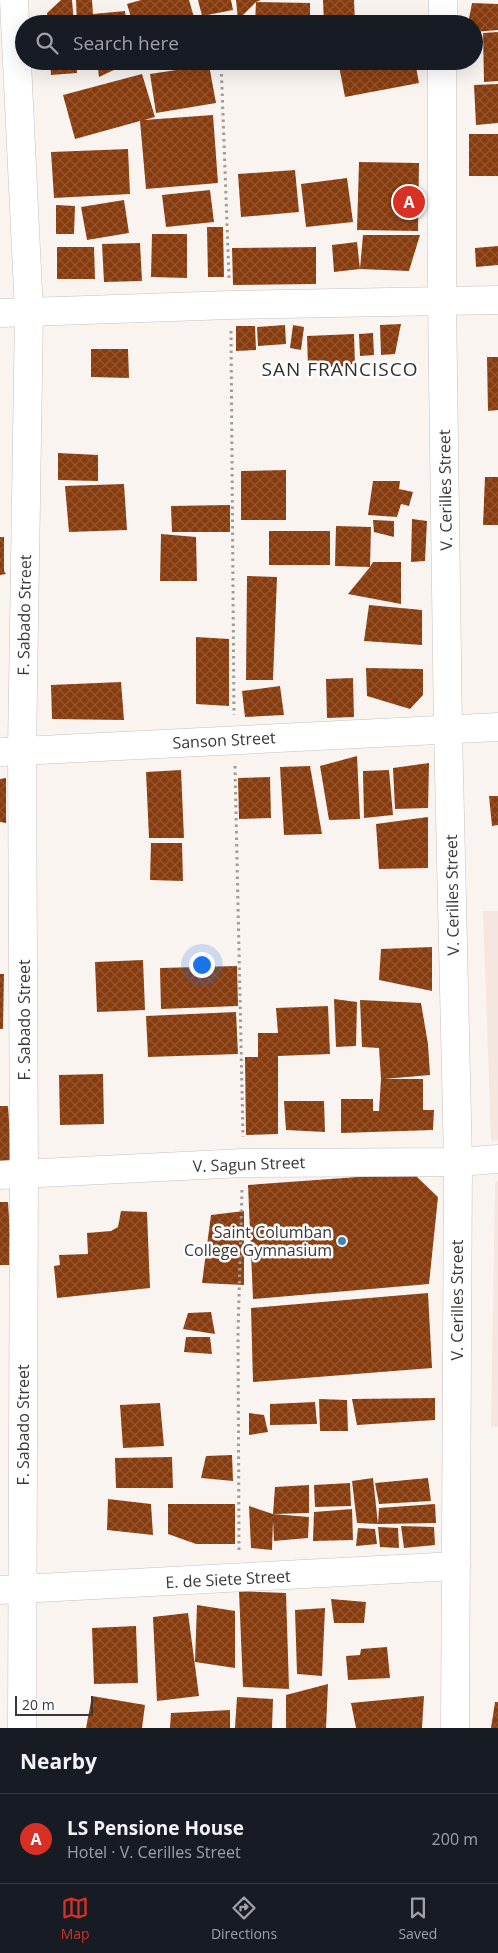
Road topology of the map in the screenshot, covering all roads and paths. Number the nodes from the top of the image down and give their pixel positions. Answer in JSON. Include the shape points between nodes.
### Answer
{"nodes":[{"id":1,"x":14,"y":0,"type":"edge"},
{"id":2,"x":443,"y":0,"type":"edge"},
{"id":3,"x":442,"y":15,"type":"edge"},
{"id":4,"x":15,"y":22,"type":"edge"},
{"id":5,"x":17,"y":70,"type":"edge"},
{"id":6,"x":221,"y":70,"type":"edge"},
{"id":7,"x":442,"y":70,"type":"edge"},
{"id":8,"x":498,"y":300,"type":"edge"},
{"id":9,"x":442,"y":302,"type":"junction"},
{"id":10,"x":230,"y":304,"type":"junction"},
{"id":11,"x":28,"y":312,"type":"junction"},
{"id":12,"x":0,"y":313,"type":"edge"},
{"id":13,"x":498,"y":727,"type":"edge"},
{"id":14,"x":448,"y":729,"type":"junction"},
{"id":15,"x":234,"y":739,"type":"junction"},
{"id":16,"x":11,"y":751,"type":"edge"},
{"id":17,"x":498,"y":1160,"type":"edge"},
{"id":18,"x":458,"y":1162,"type":"junction"},
{"id":19,"x":243,"y":1163,"type":"junction"},
{"id":20,"x":12,"y":1176,"type":"edge"},
{"id":21,"x":456,"y":1566,"type":"junction"},
{"id":22,"x":240,"y":1578,"type":"junction"},
{"id":23,"x":11,"y":1590,"type":"edge"},
{"id":24,"x":22,"y":1728,"type":"edge"},
{"id":25,"x":455,"y":1728,"type":"edge"}],
"edges":[{"from":1,"to":4,"type":"street","name":"F. Sabado Street"},
{"from":2,"to":3,"type":"street"},
{"from":5,"to":11,"type":"street","name":"F. Sabado Street"},
{"from":6,"to":10,"type":"path"},
{"from":7,"to":9,"type":"street","name":"V. Cerilles Street"},
{"from":8,"to":9,"type":"street"},
{"from":9,"to":10,"type":"street"},
{"from":9,"to":14,"type":"street","name":"V. Cerilles Street"},
{"from":10,"to":11,"type":"street"},
{"from":10,"to":15,"type":"path"},
{"from":11,"to":12,"type":"street"},
{"from":11,"to":16,"type":"street","name":"F. Sabado Street"},
{"from":13,"to":14,"type":"street","name":"Sanson Street"},
{"from":14,"to":15,"type":"street","name":"Sanson Street"},
{"from":14,"to":18,"type":"street","name":"V. Cerilles Street"},
{"from":15,"to":16,"type":"street","name":"Sanson Street"},
{"from":15,"to":19,"type":"path"},
{"from":16,"to":20,"type":"street","name":"F. Sabado Street"},
{"from":17,"to":18,"type":"street","name":"V. Sagun Street"},
{"from":18,"to":19,"type":"street","name":"V. Sagun Street"},
{"from":18,"to":21,"type":"street","name":"V. Cerilles Street"},
{"from":19,"to":20,"type":"street","name":"V. Sagun Street"},
{"from":19,"to":22,"type":"path","via":[[238,1333]]},
{"from":20,"to":23,"type":"street","name":"F. Sabado Street"},
{"from":21,"to":22,"type":"street","name":"E. de Siete Street"},
{"from":21,"to":25,"type":"street","name":"V. Cerilles Street"},
{"from":22,"to":23,"type":"street","name":"E. de Siete Street"},
{"from":23,"to":24,"type":"street","name":"F. Sabado Street"}]}
